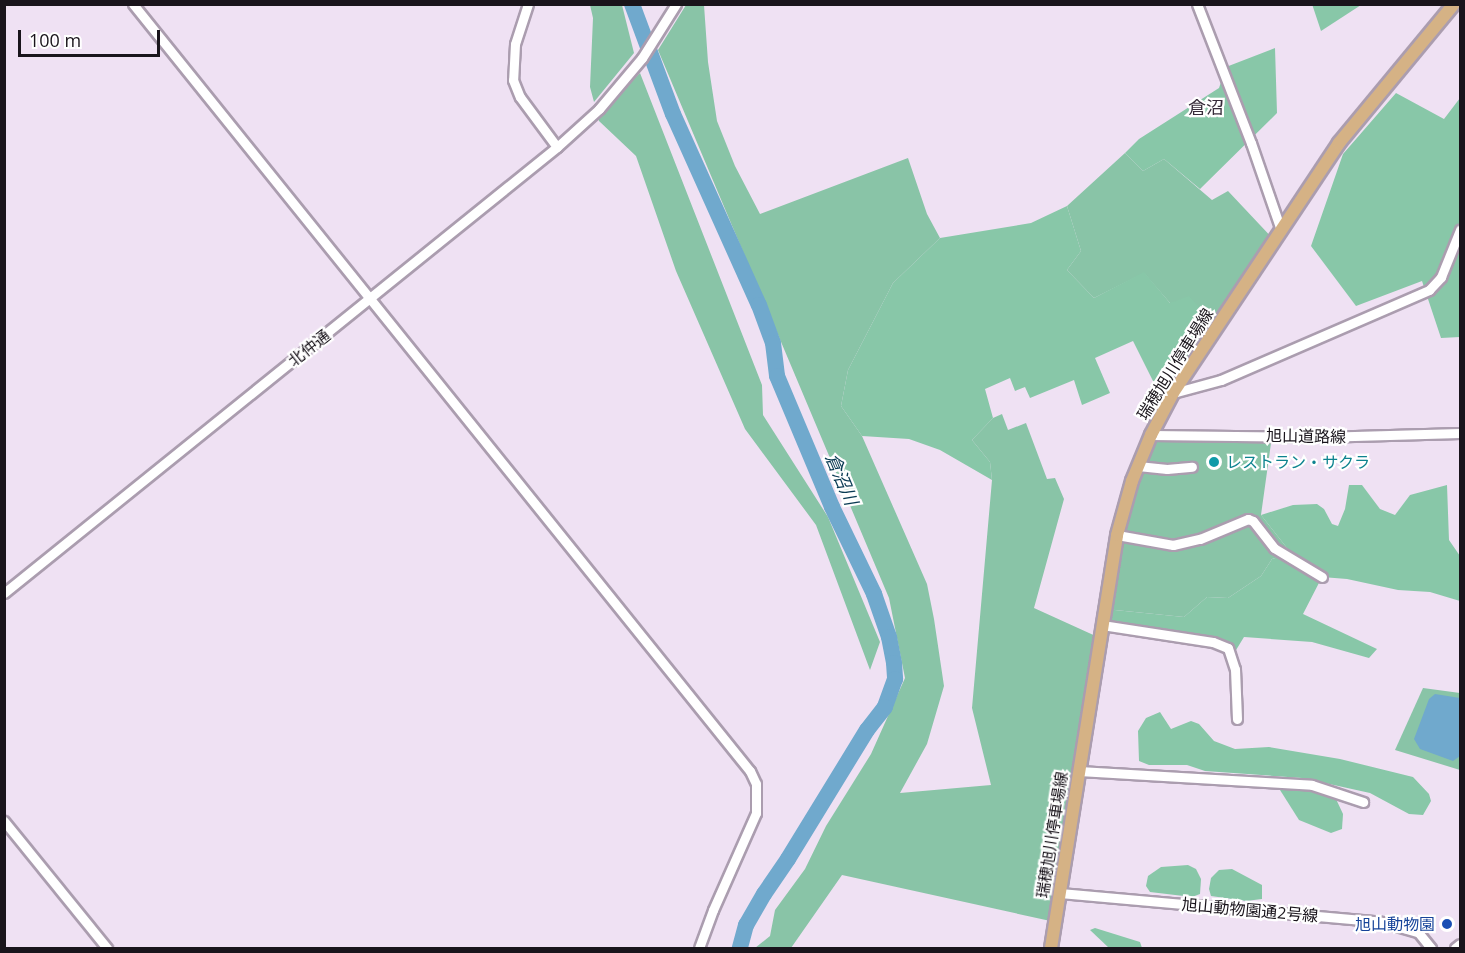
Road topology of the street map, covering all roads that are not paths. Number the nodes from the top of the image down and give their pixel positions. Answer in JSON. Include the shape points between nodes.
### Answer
{"nodes":[{"id":1,"x":133,"y":4,"type":"edge"},
{"id":2,"x":528,"y":4,"type":"edge"},
{"id":3,"x":1197,"y":4,"type":"edge"},
{"id":4,"x":1454,"y":4,"type":"edge"},
{"id":5,"x":676,"y":5,"type":"edge"},
{"id":6,"x":557,"y":147,"type":"junction"},
{"id":7,"x":1281,"y":230,"type":"junction"},
{"id":8,"x":1461,"y":230,"type":"edge"},
{"id":9,"x":370,"y":300,"type":"junction"},
{"id":10,"x":1173,"y":393,"type":"junction"},
{"id":11,"x":1461,"y":433,"type":"edge"},
{"id":12,"x":1151,"y":435,"type":"junction"},
{"id":13,"x":1138,"y":466,"type":"junction"},
{"id":14,"x":1192,"y":467,"type":"dead end"},
{"id":15,"x":1117,"y":535,"type":"junction"},
{"id":16,"x":1322,"y":577,"type":"dead end"},
{"id":17,"x":4,"y":592,"type":"edge"},
{"id":18,"x":1102,"y":625,"type":"junction"},
{"id":19,"x":1237,"y":719,"type":"dead end"},
{"id":20,"x":1079,"y":771,"type":"junction"},
{"id":21,"x":1363,"y":802,"type":"dead end"},
{"id":22,"x":4,"y":821,"type":"edge"},
{"id":23,"x":1060,"y":893,"type":"junction"},
{"id":24,"x":1461,"y":944,"type":"edge"},
{"id":25,"x":107,"y":948,"type":"edge"},
{"id":26,"x":699,"y":948,"type":"edge"},
{"id":27,"x":1051,"y":948,"type":"edge"},
{"id":28,"x":1431,"y":948,"type":"edge"},
{"id":29,"x":1455,"y":948,"type":"edge"}],
"edges":[{"from":1,"to":9,"type":"street"},
{"from":2,"to":6,"type":"street","via":[[515,44],[513,80],[520,97]]},
{"from":3,"to":7,"type":"street"},
{"from":4,"to":7,"type":"main road","name":"瑞穂旭川停車場線","via":[[1339,143]]},
{"from":5,"to":6,"type":"street","name":"北仲通","via":[[642,58],[610,97]]},
{"from":6,"to":9,"type":"street","name":"北仲通"},
{"from":7,"to":10,"type":"main road","name":"瑞穂旭川停車場線"},
{"from":8,"to":10,"type":"street","via":[[1441,277],[1429,290],[1221,380]]},
{"from":9,"to":17,"type":"street","name":"北仲通"},
{"from":9,"to":26,"type":"street","via":[[750,771],[756,784],[756,813]]},
{"from":10,"to":12,"type":"main road","name":"瑞穂旭川停車場線"},
{"from":11,"to":12,"type":"street","name":"旭山道路線","via":[[1319,437]]},
{"from":12,"to":13,"type":"main road","name":"瑞穂旭川停車場線"},
{"from":13,"to":14,"type":"street"},
{"from":13,"to":15,"type":"main road","name":"瑞穂旭川停車場線"},
{"from":15,"to":16,"type":"street","via":[[1173,545],[1200,539],[1248,519],[1254,521],[1274,548]]},
{"from":15,"to":18,"type":"main road","name":"瑞穂旭川停車場線"},
{"from":18,"to":19,"type":"street","via":[[1213,642],[1228,648],[1235,669]]},
{"from":18,"to":20,"type":"main road","name":"瑞穂旭川停車場線"},
{"from":20,"to":21,"type":"street","via":[[1312,785]]},
{"from":20,"to":23,"type":"main road","name":"瑞穂旭川停車場線"},
{"from":22,"to":25,"type":"street"},
{"from":23,"to":27,"type":"main road","name":"瑞穂旭川停車場線"},
{"from":23,"to":28,"type":"street","name":"旭山動物園通2号線","via":[[1382,922],[1418,932]]},
{"from":24,"to":29,"type":"street"}]}
